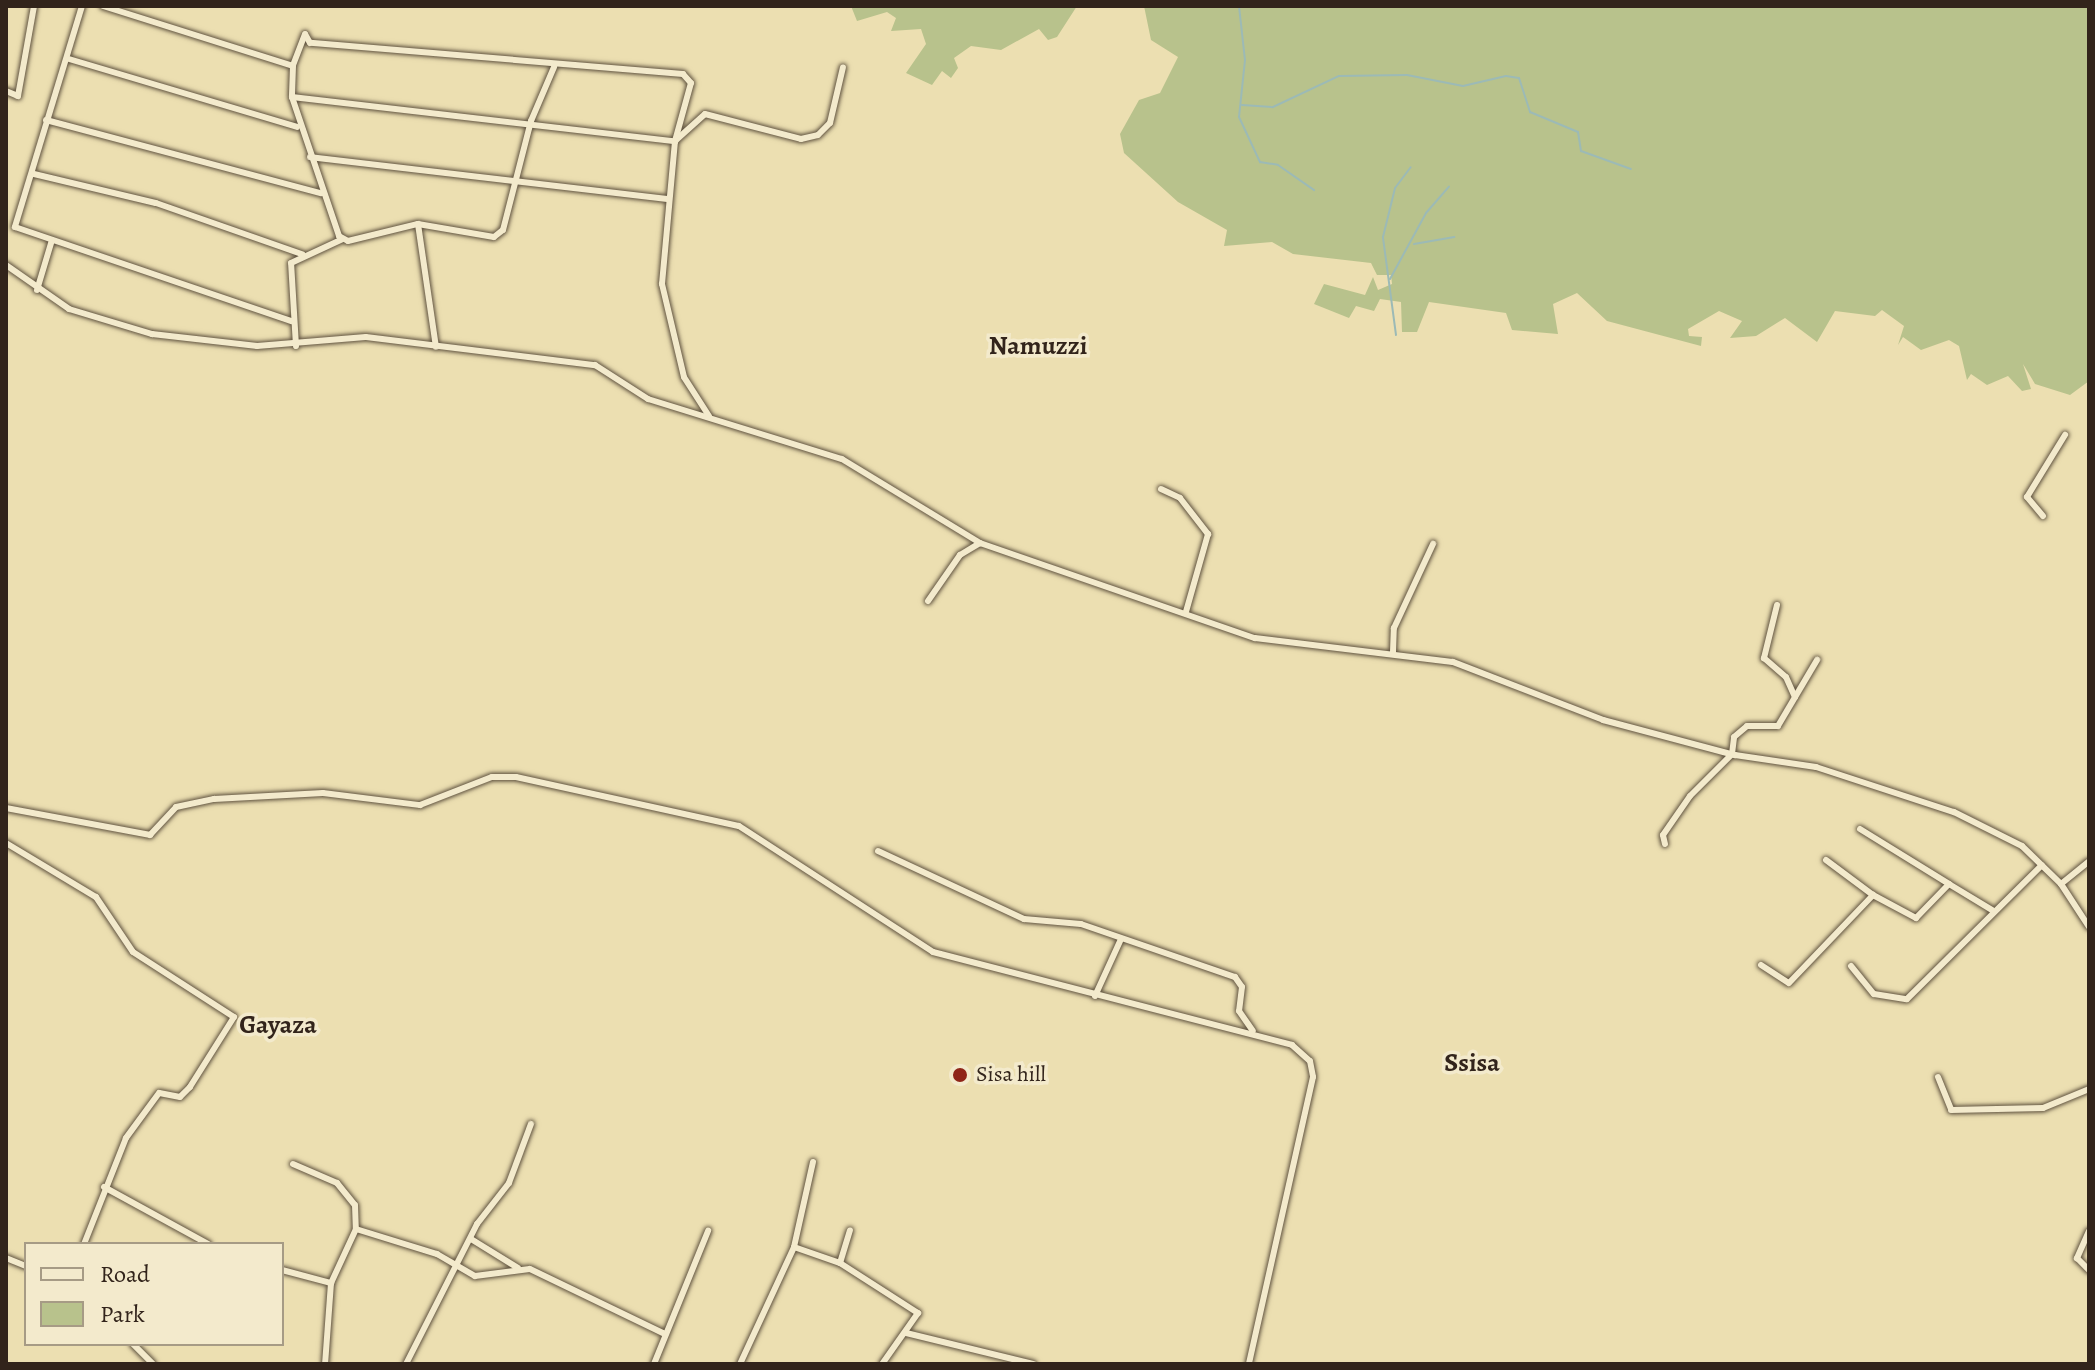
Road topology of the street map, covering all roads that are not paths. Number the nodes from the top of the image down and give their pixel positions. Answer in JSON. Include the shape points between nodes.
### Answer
{"nodes":[{"id":1,"x":34,"y":6,"type":"edge"},
{"id":2,"x":82,"y":6,"type":"edge"},
{"id":3,"x":103,"y":6,"type":"edge"},
{"id":4,"x":69,"y":59,"type":"junction"},
{"id":5,"x":293,"y":66,"type":"junction"},
{"id":6,"x":554,"y":67,"type":"junction"},
{"id":7,"x":843,"y":67,"type":"dead end"},
{"id":8,"x":6,"y":91,"type":"edge"},
{"id":9,"x":292,"y":97,"type":"junction"},
{"id":10,"x":46,"y":120,"type":"junction"},
{"id":11,"x":531,"y":121,"type":"junction"},
{"id":12,"x":297,"y":127,"type":"junction"},
{"id":13,"x":675,"y":141,"type":"junction"},
{"id":14,"x":310,"y":157,"type":"junction"},
{"id":15,"x":34,"y":174,"type":"junction"},
{"id":16,"x":518,"y":180,"type":"junction"},
{"id":17,"x":321,"y":193,"type":"junction"},
{"id":18,"x":669,"y":199,"type":"junction"},
{"id":19,"x":418,"y":224,"type":"junction"},
{"id":20,"x":343,"y":239,"type":"junction"},
{"id":21,"x":52,"y":240,"type":"junction"},
{"id":22,"x":302,"y":254,"type":"junction"},
{"id":23,"x":6,"y":265,"type":"edge"},
{"id":24,"x":37,"y":290,"type":"junction"},
{"id":25,"x":291,"y":321,"type":"junction"},
{"id":26,"x":296,"y":346,"type":"junction"},
{"id":27,"x":436,"y":347,"type":"junction"},
{"id":28,"x":709,"y":416,"type":"junction"},
{"id":29,"x":2065,"y":435,"type":"dead end"},
{"id":30,"x":1161,"y":489,"type":"dead end"},
{"id":31,"x":2043,"y":516,"type":"dead end"},
{"id":32,"x":980,"y":543,"type":"junction"},
{"id":33,"x":1433,"y":544,"type":"dead end"},
{"id":34,"x":928,"y":601,"type":"dead end"},
{"id":35,"x":1777,"y":605,"type":"dead end"},
{"id":36,"x":1186,"y":612,"type":"junction"},
{"id":37,"x":1393,"y":652,"type":"junction"},
{"id":38,"x":1817,"y":660,"type":"dead end"},
{"id":39,"x":1795,"y":697,"type":"junction"},
{"id":40,"x":1732,"y":754,"type":"junction"},
{"id":41,"x":6,"y":808,"type":"edge"},
{"id":42,"x":1860,"y":829,"type":"dead end"},
{"id":43,"x":6,"y":843,"type":"edge"},
{"id":44,"x":1665,"y":844,"type":"dead end"},
{"id":45,"x":878,"y":851,"type":"dead end"},
{"id":46,"x":1826,"y":860,"type":"dead end"},
{"id":47,"x":2089,"y":861,"type":"edge"},
{"id":48,"x":2042,"y":865,"type":"junction"},
{"id":49,"x":1949,"y":884,"type":"junction"},
{"id":50,"x":2061,"y":884,"type":"junction"},
{"id":51,"x":1873,"y":895,"type":"junction"},
{"id":52,"x":1992,"y":910,"type":"junction"},
{"id":53,"x":2089,"y":927,"type":"edge"},
{"id":54,"x":1121,"y":939,"type":"junction"},
{"id":55,"x":1761,"y":965,"type":"dead end"},
{"id":56,"x":1851,"y":966,"type":"dead end"},
{"id":57,"x":1095,"y":996,"type":"junction"},
{"id":58,"x":1253,"y":1031,"type":"junction"},
{"id":59,"x":1938,"y":1077,"type":"dead end"},
{"id":60,"x":2089,"y":1089,"type":"edge"},
{"id":61,"x":531,"y":1124,"type":"dead end"},
{"id":62,"x":813,"y":1162,"type":"dead end"},
{"id":63,"x":293,"y":1164,"type":"dead end"},
{"id":64,"x":104,"y":1187,"type":"junction"},
{"id":65,"x":356,"y":1229,"type":"junction"},
{"id":66,"x":850,"y":1230,"type":"dead end"},
{"id":67,"x":708,"y":1231,"type":"dead end"},
{"id":68,"x":2089,"y":1231,"type":"edge"},
{"id":69,"x":471,"y":1239,"type":"junction"},
{"id":70,"x":85,"y":1242,"type":"edge"},
{"id":71,"x":204,"y":1242,"type":"edge"},
{"id":72,"x":794,"y":1247,"type":"junction"},
{"id":73,"x":840,"y":1263,"type":"junction"},
{"id":74,"x":456,"y":1266,"type":"junction"},
{"id":75,"x":518,"y":1268,"type":"junction"},
{"id":76,"x":2089,"y":1270,"type":"edge"},
{"id":77,"x":284,"y":1271,"type":"edge"},
{"id":78,"x":331,"y":1283,"type":"junction"},
{"id":79,"x":663,"y":1333,"type":"junction"},
{"id":80,"x":906,"y":1333,"type":"junction"},
{"id":81,"x":135,"y":1346,"type":"edge"},
{"id":82,"x":153,"y":1364,"type":"edge"},
{"id":83,"x":325,"y":1364,"type":"edge"},
{"id":84,"x":406,"y":1364,"type":"edge"},
{"id":85,"x":654,"y":1364,"type":"edge"},
{"id":86,"x":740,"y":1364,"type":"edge"},
{"id":87,"x":882,"y":1364,"type":"edge"},
{"id":88,"x":1033,"y":1364,"type":"edge"},
{"id":89,"x":1249,"y":1364,"type":"edge"}],
"edges":[{"from":1,"to":8,"type":"street","via":[[18,96]]},
{"from":2,"to":4,"type":"street"},
{"from":3,"to":5,"type":"street"},
{"from":4,"to":10,"type":"street"},
{"from":4,"to":12,"type":"street"},
{"from":5,"to":6,"type":"street","via":[[305,34],[310,43]]},
{"from":5,"to":9,"type":"street"},
{"from":6,"to":11,"type":"street"},
{"from":6,"to":13,"type":"street","via":[[686,76],[691,83]]},
{"from":7,"to":13,"type":"street","via":[[830,123],[818,135],[801,139],[705,114]]},
{"from":9,"to":11,"type":"street"},
{"from":9,"to":12,"type":"street"},
{"from":10,"to":15,"type":"street"},
{"from":10,"to":17,"type":"street"},
{"from":11,"to":13,"type":"street"},
{"from":11,"to":16,"type":"street"},
{"from":12,"to":14,"type":"street"},
{"from":13,"to":18,"type":"street"},
{"from":14,"to":16,"type":"street"},
{"from":14,"to":17,"type":"street"},
{"from":15,"to":21,"type":"street","via":[[15,227]]},
{"from":15,"to":22,"type":"street","via":[[156,203]]},
{"from":16,"to":18,"type":"street"},
{"from":16,"to":19,"type":"street","via":[[501,236]]},
{"from":17,"to":20,"type":"street"},
{"from":18,"to":28,"type":"street","via":[[666,310],[684,377]]},
{"from":19,"to":20,"type":"street"},
{"from":19,"to":27,"type":"street"},
{"from":20,"to":22,"type":"street"},
{"from":21,"to":24,"type":"street"},
{"from":21,"to":25,"type":"street"},
{"from":22,"to":25,"type":"street","via":[[290,268]]},
{"from":23,"to":24,"type":"street"},
{"from":24,"to":26,"type":"street","via":[[127,329]]},
{"from":25,"to":26,"type":"street"},
{"from":26,"to":27,"type":"street","via":[[366,337]]},
{"from":27,"to":28,"type":"street","via":[[588,363],[648,399]]},
{"from":28,"to":32,"type":"street","via":[[842,459]]},
{"from":29,"to":31,"type":"street","via":[[2027,497],[2028,507]]},
{"from":30,"to":36,"type":"street","via":[[1180,498],[1208,534]]},
{"from":32,"to":34,"type":"street","via":[[960,555]]},
{"from":32,"to":36,"type":"street"},
{"from":33,"to":37,"type":"street","via":[[1398,618]]},
{"from":35,"to":39,"type":"street","via":[[1764,658],[1786,677]]},
{"from":36,"to":37,"type":"street","via":[[1285,645]]},
{"from":37,"to":40,"type":"street","via":[[1453,662],[1603,720]]},
{"from":38,"to":39,"type":"street"},
{"from":39,"to":40,"type":"street","via":[[1778,726],[1747,726],[1734,737]]},
{"from":40,"to":44,"type":"street","via":[[1690,796],[1663,835]]},
{"from":40,"to":48,"type":"street","via":[[1816,767],[1954,812],[2000,830]]},
{"from":41,"to":57,"type":"street","via":[[150,835],[176,807],[214,799],[323,793],[420,805],[492,777],[516,777],[739,826],[920,946]]},
{"from":42,"to":49,"type":"street"},
{"from":43,"to":64,"type":"street","via":[[96,897],[133,952],[234,1017],[185,1093],[159,1093],[120,1148]]},
{"from":45,"to":54,"type":"street","via":[[1024,919],[1046,916]]},
{"from":46,"to":51,"type":"street"},
{"from":47,"to":50,"type":"street"},
{"from":48,"to":50,"type":"street"},
{"from":48,"to":52,"type":"street"},
{"from":49,"to":51,"type":"street","via":[[1916,918]]},
{"from":49,"to":52,"type":"street"},
{"from":50,"to":53,"type":"street"},
{"from":51,"to":55,"type":"street","via":[[1789,983]]},
{"from":52,"to":56,"type":"street","via":[[1907,999],[1874,994]]},
{"from":54,"to":57,"type":"street"},
{"from":54,"to":58,"type":"street","via":[[1235,977],[1242,987],[1239,1011]]},
{"from":57,"to":58,"type":"street"},
{"from":58,"to":89,"type":"street","via":[[1300,1050],[1313,1077]]},
{"from":59,"to":60,"type":"street","via":[[1951,1110],[2043,1108]]},
{"from":61,"to":69,"type":"street","via":[[509,1183]]},
{"from":62,"to":72,"type":"street"},
{"from":63,"to":65,"type":"street","via":[[342,1186],[355,1205]]},
{"from":64,"to":70,"type":"street"},
{"from":64,"to":71,"type":"street"},
{"from":65,"to":74,"type":"street"},
{"from":65,"to":78,"type":"street"},
{"from":66,"to":73,"type":"street"},
{"from":67,"to":79,"type":"street","via":[[709,1242],[694,1255]]},
{"from":68,"to":76,"type":"street","via":[[2077,1255]]},
{"from":69,"to":74,"type":"street"},
{"from":69,"to":75,"type":"street"},
{"from":72,"to":73,"type":"street"},
{"from":72,"to":86,"type":"street"},
{"from":73,"to":80,"type":"street","via":[[918,1313]]},
{"from":74,"to":75,"type":"street","via":[[478,1277]]},
{"from":74,"to":84,"type":"street"},
{"from":75,"to":79,"type":"street","via":[[554,1277]]},
{"from":77,"to":78,"type":"street"},
{"from":78,"to":83,"type":"street"},
{"from":79,"to":85,"type":"street"},
{"from":80,"to":87,"type":"street"},
{"from":80,"to":88,"type":"street"},
{"from":81,"to":82,"type":"street"}]}
